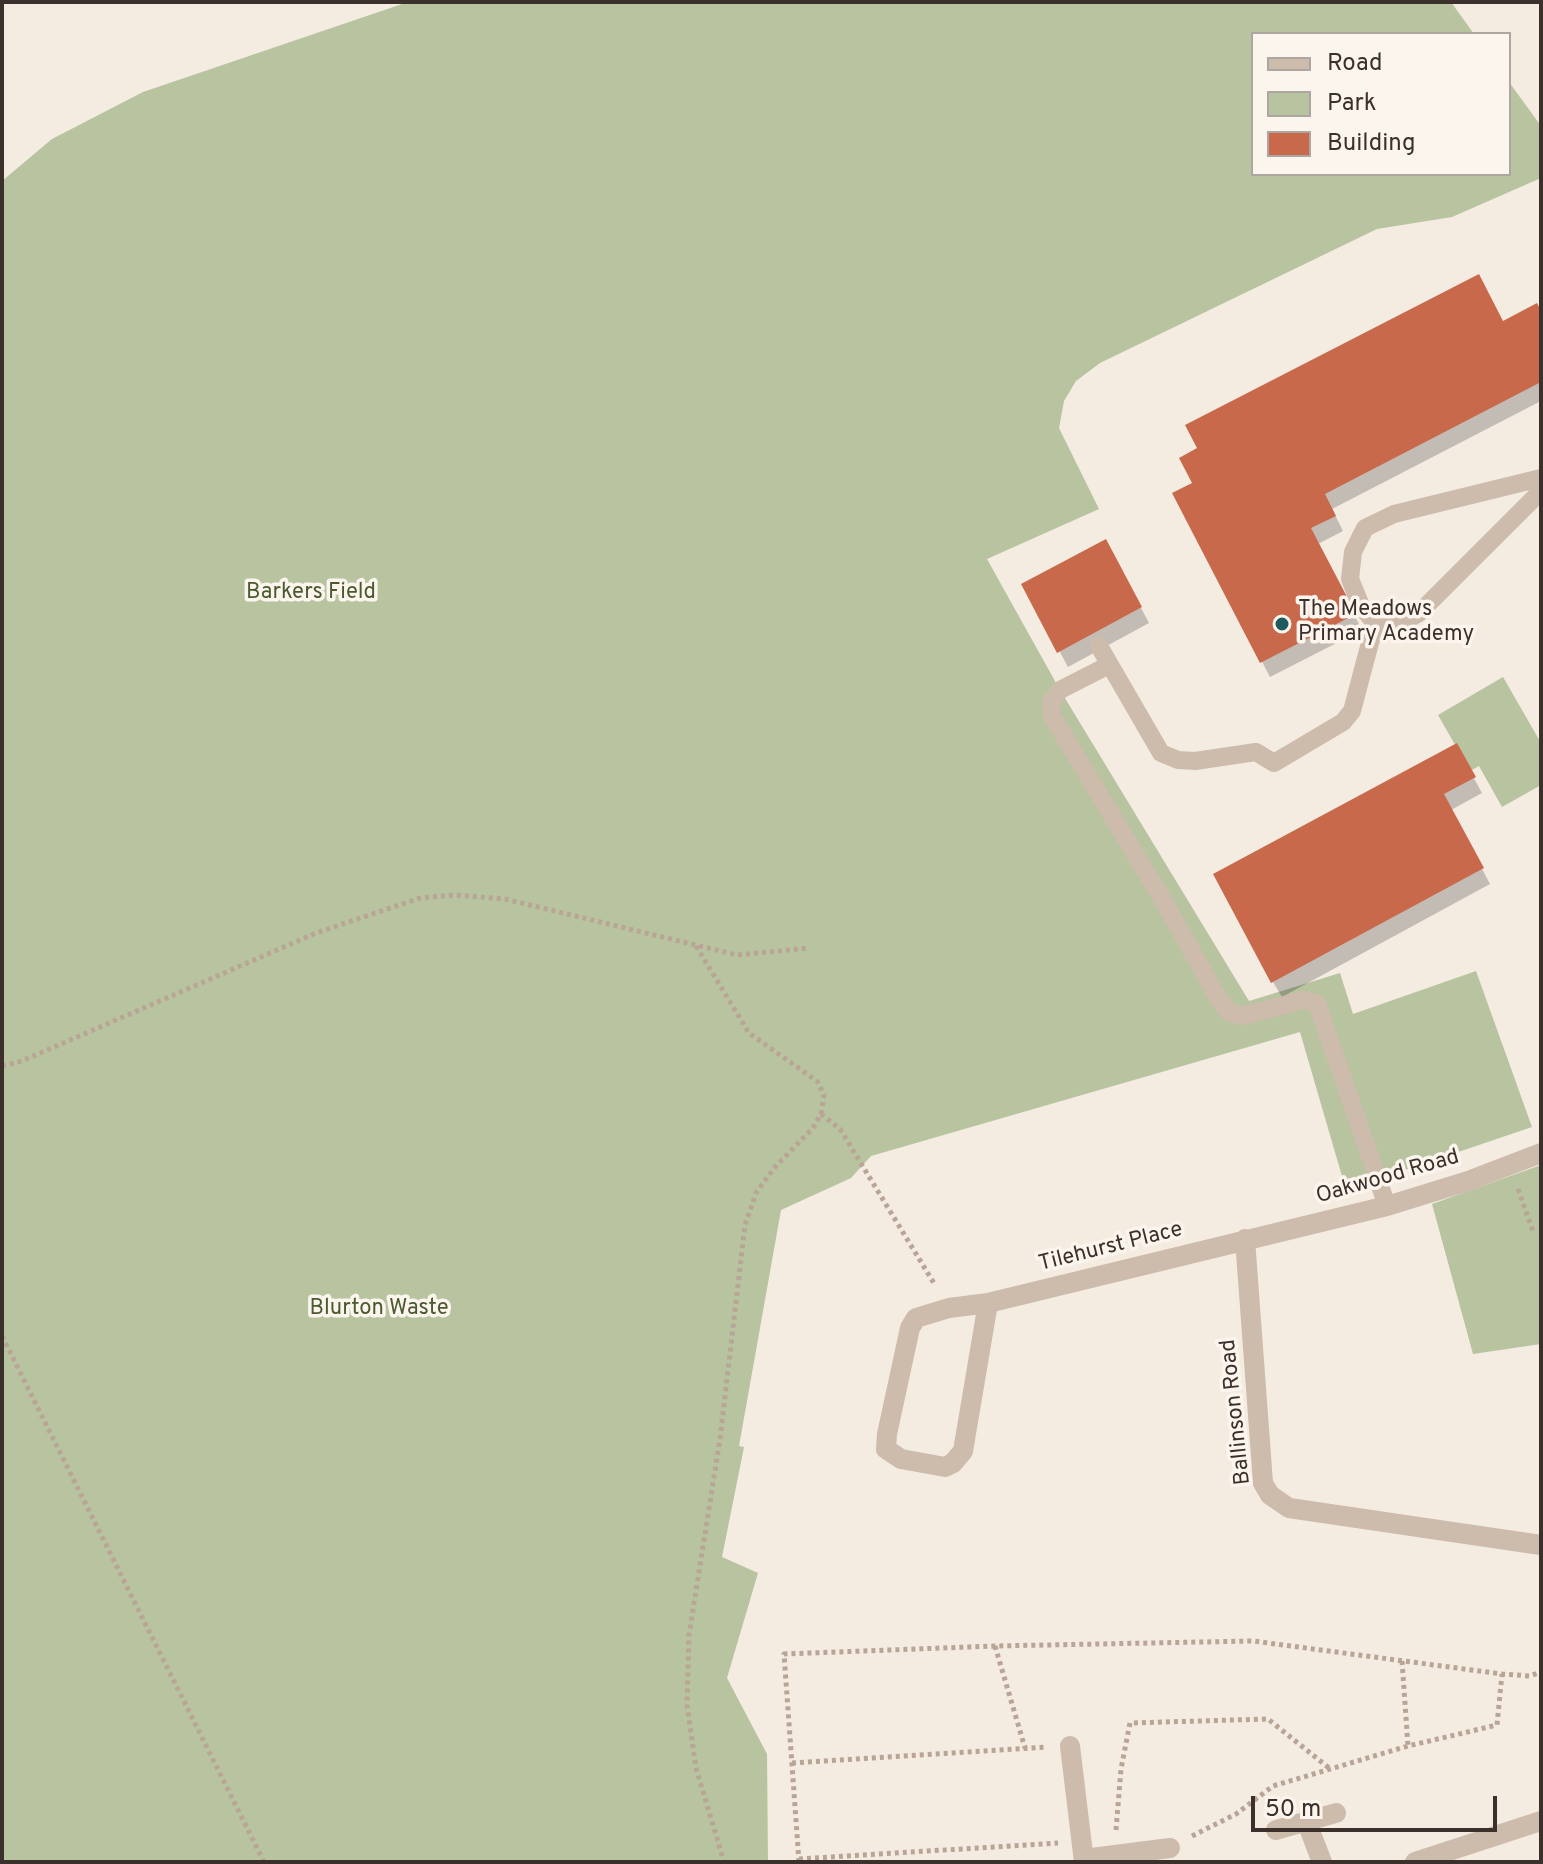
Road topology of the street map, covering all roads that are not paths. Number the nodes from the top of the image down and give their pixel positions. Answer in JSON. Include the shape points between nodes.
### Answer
{"nodes":[{"id":1,"x":1541,"y":478,"type":"edge"},
{"id":2,"x":1541,"y":491,"type":"edge"},
{"id":3,"x":1380,"y":629,"type":"junction"},
{"id":4,"x":1099,"y":646,"type":"dead end"},
{"id":5,"x":1109,"y":665,"type":"junction"},
{"id":6,"x":1541,"y":1153,"type":"edge"},
{"id":7,"x":1387,"y":1206,"type":"junction"},
{"id":8,"x":1245,"y":1239,"type":"junction"},
{"id":9,"x":988,"y":1303,"type":"junction"},
{"id":10,"x":1541,"y":1545,"type":"edge"},
{"id":11,"x":1070,"y":1746,"type":"road end"},
{"id":12,"x":1336,"y":1813,"type":"dead end"},
{"id":13,"x":1541,"y":1821,"type":"edge"},
{"id":14,"x":1307,"y":1823,"type":"junction"},
{"id":15,"x":1276,"y":1830,"type":"dead end"},
{"id":16,"x":1170,"y":1848,"type":"road end"},
{"id":17,"x":1083,"y":1854,"type":"edge"},
{"id":18,"x":1322,"y":1862,"type":"edge"},
{"id":19,"x":1415,"y":1862,"type":"edge"}],
"edges":[{"from":1,"to":3,"type":"lane","via":[[1394,514],[1365,528],[1353,552],[1350,579],[1361,606]]},
{"from":2,"to":3,"type":"lane","via":[[1419,613]]},
{"from":3,"to":5,"type":"lane","via":[[1371,639],[1352,711],[1343,722],[1274,763],[1256,752],[1195,761],[1161,753]]},
{"from":4,"to":5,"type":"lane"},
{"from":5,"to":7,"type":"lane","via":[[1060,690],[1051,702],[1052,716],[1229,1012],[1243,1016],[1303,1000],[1317,1003]]},
{"from":6,"to":7,"type":"street","name":"Oakwood Road"},
{"from":7,"to":8,"type":"street","name":"Oakwood Road"},
{"from":8,"to":9,"type":"street","name":"Tilehurst Place"},
{"from":8,"to":10,"type":"street","name":"Ballinson Road","via":[[1263,1483],[1270,1495],[1289,1508]]},
{"from":9,"to":9,"type":"street","name":"Tilehurst Place","via":[[916,1318],[910,1328],[886,1449],[901,1459],[945,1467],[963,1451]]},
{"from":11,"to":17,"type":"street"},
{"from":12,"to":14,"type":"street"},
{"from":13,"to":19,"type":"street"},
{"from":14,"to":15,"type":"street"},
{"from":14,"to":18,"type":"street"},
{"from":16,"to":17,"type":"street"}]}
